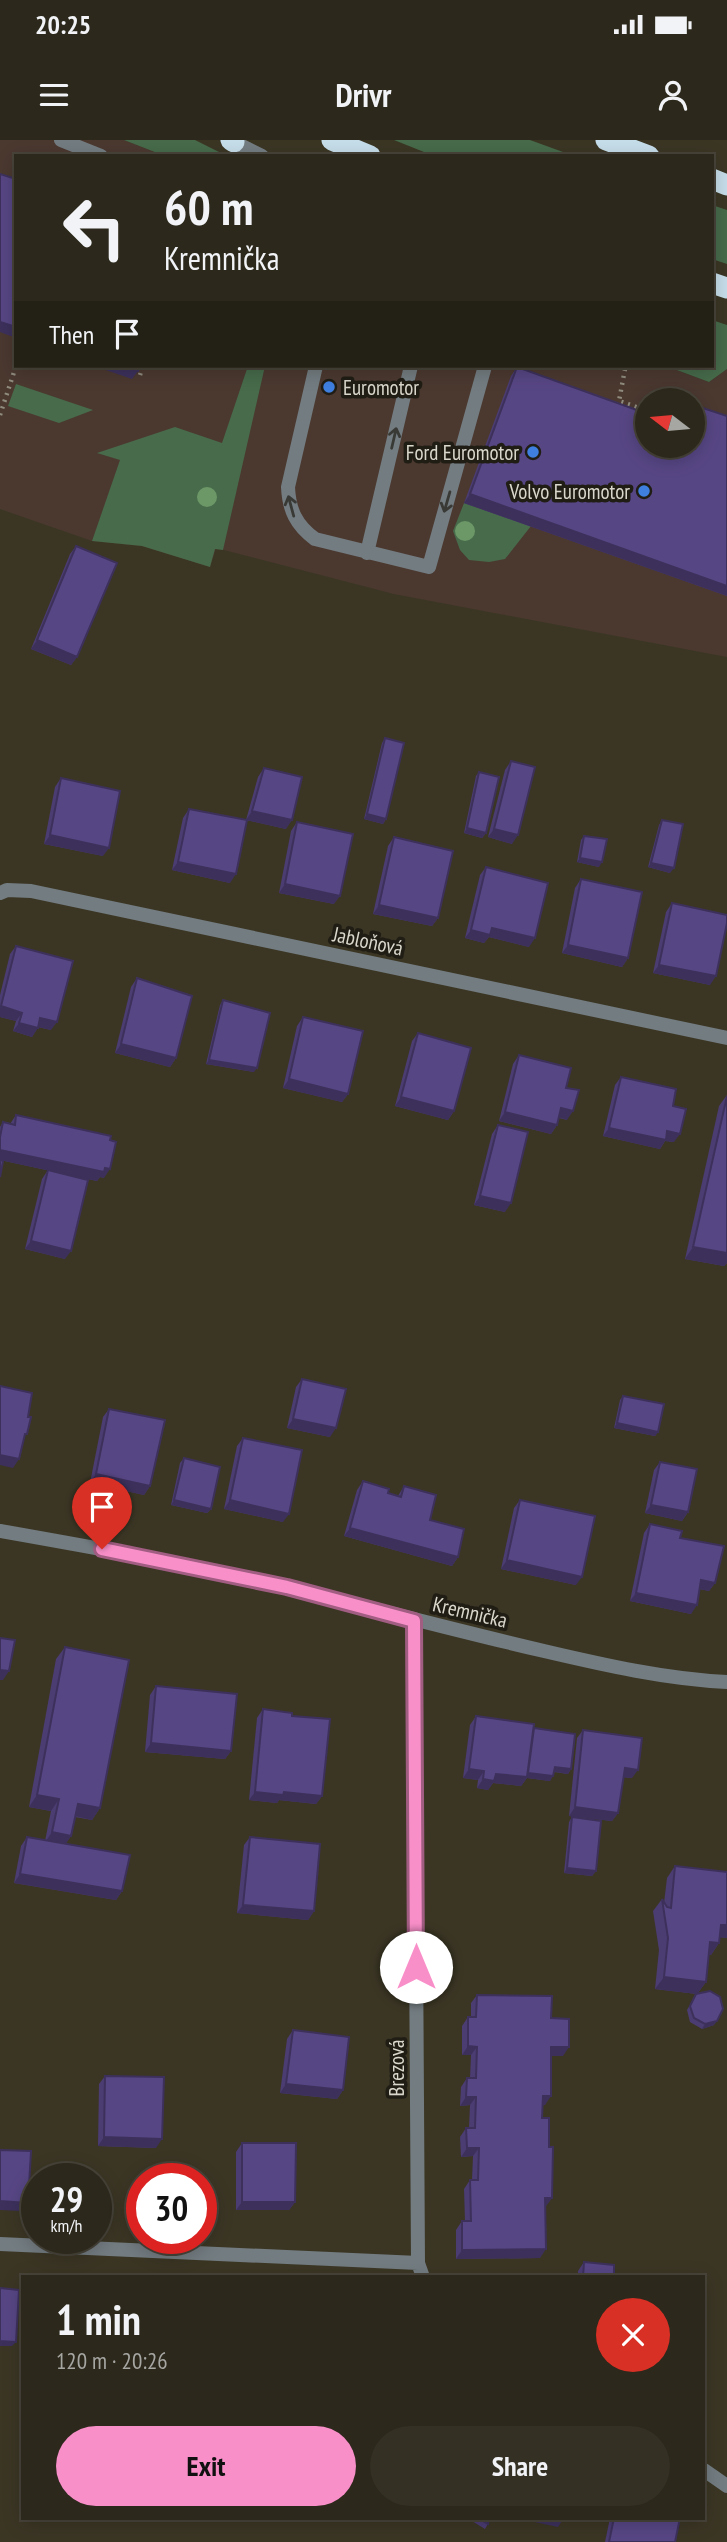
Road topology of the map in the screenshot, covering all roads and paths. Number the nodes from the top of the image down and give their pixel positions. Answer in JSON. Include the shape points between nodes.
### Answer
{"nodes":[{"id":1,"x":61,"y":140,"type":"edge"},
{"id":2,"x":332,"y":140,"type":"edge"},
{"id":3,"x":606,"y":140,"type":"edge"},
{"id":4,"x":232,"y":141,"type":"edge"},
{"id":5,"x":95,"y":154,"type":"edge"},
{"id":6,"x":257,"y":154,"type":"edge"},
{"id":7,"x":365,"y":154,"type":"edge"},
{"id":8,"x":644,"y":154,"type":"edge"},
{"id":9,"x":15,"y":368,"type":"edge"},
{"id":10,"x":142,"y":368,"type":"edge"},
{"id":11,"x":316,"y":368,"type":"edge"},
{"id":12,"x":411,"y":368,"type":"edge"},
{"id":13,"x":484,"y":368,"type":"edge"},
{"id":14,"x":625,"y":369,"type":"dead end"},
{"id":15,"x":140,"y":375,"type":"edge"},
{"id":16,"x":635,"y":406,"type":"edge"},
{"id":17,"x":0,"y":415,"type":"edge"},
{"id":18,"x":367,"y":553,"type":"junction"},
{"id":19,"x":0,"y":893,"type":"edge"},
{"id":20,"x":727,"y":1038,"type":"edge"},
{"id":21,"x":0,"y":1531,"type":"edge"},
{"id":22,"x":414,"y":1621,"type":"junction"},
{"id":23,"x":727,"y":1682,"type":"edge"},
{"id":24,"x":0,"y":2244,"type":"edge"},
{"id":25,"x":420,"y":2270,"type":"edge"},
{"id":26,"x":705,"y":2471,"type":"edge"},
{"id":27,"x":727,"y":2486,"type":"edge"}],
"edges":[{"from":1,"to":5,"type":"street"},
{"from":2,"to":7,"type":"highway"},
{"from":3,"to":8,"type":"highway"},
{"from":4,"to":6,"type":"street"},
{"from":9,"to":17,"type":"path"},
{"from":10,"to":15,"type":"path"},
{"from":18,"to":11,"type":"street","one_way":true,"via":[[314,539],[296,520],[289,504],[288,487]]},
{"from":18,"to":12,"type":"street","one_way":true},
{"from":13,"to":18,"type":"street","one_way":true,"via":[[429,567]]},
{"from":14,"to":16,"type":"path","via":[[620,401]]},
{"from":19,"to":20,"type":"street","name":"Jabloňová","via":[[32,891]]},
{"from":21,"to":22,"type":"street","name":"Kremnička","via":[[287,1587]]},
{"from":22,"to":23,"type":"street","name":"Kremnička","via":[[600,1664]]},
{"from":22,"to":25,"type":"street","name":"Brezová"},
{"from":24,"to":25,"type":"street","name":"Brezová"},
{"from":26,"to":27,"type":"street"}]}
